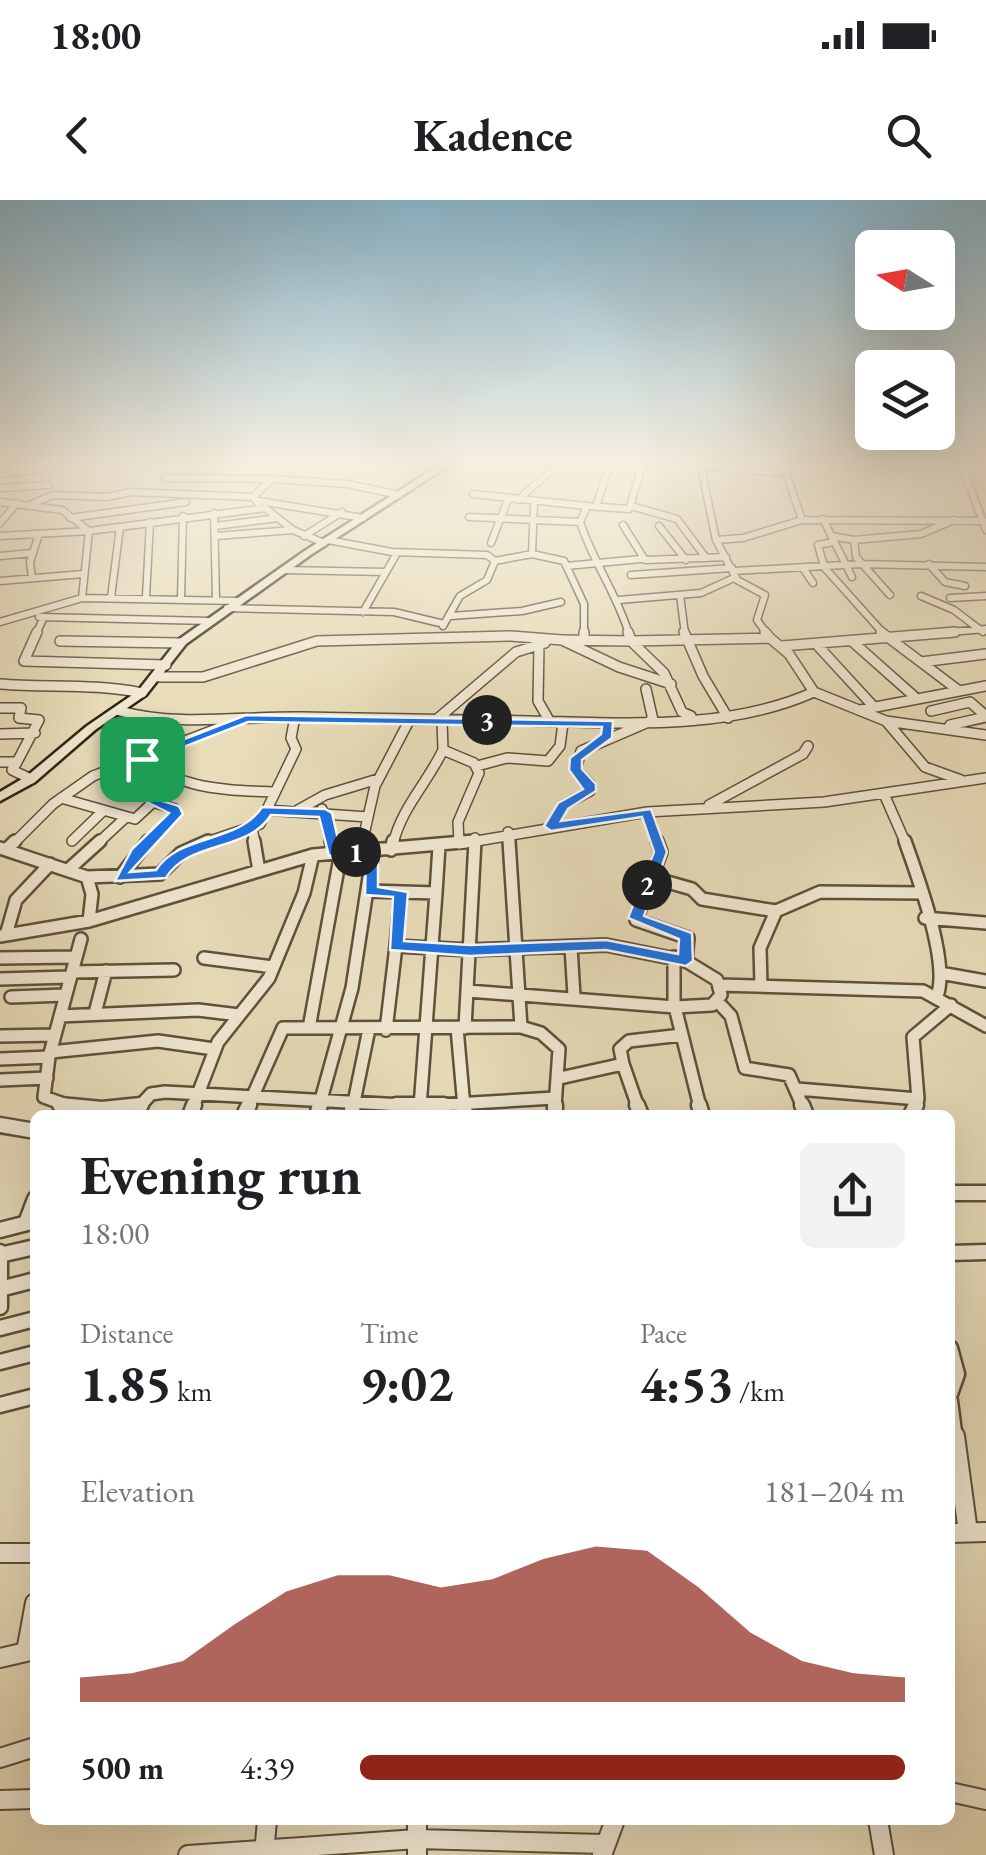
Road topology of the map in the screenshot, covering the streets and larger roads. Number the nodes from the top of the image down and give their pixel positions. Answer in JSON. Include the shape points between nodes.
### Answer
{"nodes":[{"id":1,"x":35,"y":543,"type":"edge"},
{"id":2,"x":87,"y":543,"type":"edge"},
{"id":3,"x":118,"y":543,"type":"edge"},
{"id":4,"x":149,"y":543,"type":"edge"},
{"id":5,"x":183,"y":543,"type":"edge"},
{"id":6,"x":216,"y":543,"type":"edge"},
{"id":7,"x":324,"y":543,"type":"edge"},
{"id":8,"x":335,"y":543,"type":"edge"},
{"id":9,"x":532,"y":543,"type":"edge"},
{"id":10,"x":587,"y":543,"type":"edge"},
{"id":11,"x":633,"y":543,"type":"edge"},
{"id":12,"x":673,"y":543,"type":"edge"},
{"id":13,"x":695,"y":543,"type":"edge"},
{"id":14,"x":718,"y":543,"type":"edge"},
{"id":15,"x":822,"y":543,"type":"edge"},
{"id":16,"x":834,"y":543,"type":"edge"},
{"id":17,"x":854,"y":543,"type":"edge"},
{"id":18,"x":397,"y":552,"type":"junction"},
{"id":19,"x":32,"y":553,"type":"junction"},
{"id":20,"x":532,"y":554,"type":"junction"},
{"id":21,"x":0,"y":556,"type":"edge"},
{"id":22,"x":726,"y":556,"type":"junction"},
{"id":23,"x":641,"y":558,"type":"junction"},
{"id":24,"x":706,"y":558,"type":"junction"},
{"id":25,"x":686,"y":560,"type":"junction"},
{"id":26,"x":494,"y":561,"type":"junction"},
{"id":27,"x":594,"y":564,"type":"junction"},
{"id":28,"x":862,"y":564,"type":"junction"},
{"id":29,"x":929,"y":564,"type":"junction"},
{"id":30,"x":843,"y":565,"type":"junction"},
{"id":31,"x":566,"y":566,"type":"junction"},
{"id":32,"x":823,"y":566,"type":"junction"},
{"id":33,"x":804,"y":568,"type":"junction"},
{"id":34,"x":984,"y":569,"type":"edge"},
{"id":35,"x":283,"y":570,"type":"junction"},
{"id":36,"x":386,"y":572,"type":"junction"},
{"id":37,"x":734,"y":572,"type":"junction"},
{"id":38,"x":83,"y":574,"type":"junction"},
{"id":39,"x":631,"y":575,"type":"dead end"},
{"id":40,"x":871,"y":575,"type":"junction"},
{"id":41,"x":852,"y":577,"type":"junction"},
{"id":42,"x":32,"y":578,"type":"junction"},
{"id":43,"x":833,"y":579,"type":"junction"},
{"id":44,"x":0,"y":581,"type":"edge"},
{"id":45,"x":813,"y":584,"type":"dead end"},
{"id":46,"x":965,"y":586,"type":"dead end"},
{"id":47,"x":680,"y":595,"type":"junction"},
{"id":48,"x":890,"y":595,"type":"dead end"},
{"id":49,"x":921,"y":596,"type":"dead end"},
{"id":50,"x":986,"y":596,"type":"edge"},
{"id":51,"x":111,"y":597,"type":"junction"},
{"id":52,"x":146,"y":598,"type":"junction"},
{"id":53,"x":182,"y":598,"type":"junction"},
{"id":54,"x":216,"y":598,"type":"junction"},
{"id":55,"x":950,"y":598,"type":"dead end"},
{"id":56,"x":80,"y":599,"type":"junction"},
{"id":57,"x":619,"y":600,"type":"junction"},
{"id":58,"x":562,"y":602,"type":"dead end"},
{"id":59,"x":233,"y":605,"type":"junction"},
{"id":60,"x":513,"y":611,"type":"junction"},
{"id":61,"x":363,"y":612,"type":"junction"},
{"id":62,"x":451,"y":616,"type":"junction"},
{"id":63,"x":27,"y":617,"type":"junction"},
{"id":64,"x":44,"y":617,"type":"junction"},
{"id":65,"x":68,"y":619,"type":"junction"},
{"id":66,"x":130,"y":620,"type":"junction"},
{"id":67,"x":210,"y":621,"type":"junction"},
{"id":68,"x":0,"y":622,"type":"edge"},
{"id":69,"x":444,"y":624,"type":"junction"},
{"id":70,"x":984,"y":631,"type":"edge"},
{"id":71,"x":440,"y":635,"type":"junction"},
{"id":72,"x":511,"y":636,"type":"junction"},
{"id":73,"x":770,"y":638,"type":"junction"},
{"id":74,"x":688,"y":639,"type":"junction"},
{"id":75,"x":60,"y":640,"type":"dead end"},
{"id":76,"x":562,"y":640,"type":"junction"},
{"id":77,"x":584,"y":640,"type":"junction"},
{"id":78,"x":631,"y":640,"type":"junction"},
{"id":79,"x":893,"y":640,"type":"junction"},
{"id":80,"x":119,"y":642,"type":"junction"},
{"id":81,"x":180,"y":643,"type":"junction"},
{"id":82,"x":854,"y":643,"type":"junction"},
{"id":83,"x":540,"y":644,"type":"junction"},
{"id":84,"x":782,"y":646,"type":"junction"},
{"id":85,"x":818,"y":646,"type":"junction"},
{"id":86,"x":986,"y":654,"type":"edge"},
{"id":87,"x":922,"y":662,"type":"junction"},
{"id":88,"x":166,"y":665,"type":"junction"},
{"id":89,"x":158,"y":676,"type":"junction"},
{"id":90,"x":0,"y":684,"type":"edge"},
{"id":91,"x":671,"y":684,"type":"junction"},
{"id":92,"x":981,"y":687,"type":"edge"},
{"id":93,"x":646,"y":689,"type":"dead end"},
{"id":94,"x":958,"y":690,"type":"junction"},
{"id":95,"x":814,"y":692,"type":"junction"},
{"id":96,"x":142,"y":693,"type":"junction"},
{"id":97,"x":986,"y":695,"type":"edge"},
{"id":98,"x":916,"y":698,"type":"junction"},
{"id":99,"x":874,"y":707,"type":"junction"},
{"id":100,"x":0,"y":708,"type":"edge"},
{"id":101,"x":120,"y":710,"type":"junction"},
{"id":102,"x":860,"y":710,"type":"junction"},
{"id":103,"x":931,"y":710,"type":"dead end"},
{"id":104,"x":680,"y":715,"type":"junction"},
{"id":105,"x":986,"y":716,"type":"edge"},
{"id":106,"x":295,"y":717,"type":"junction"},
{"id":107,"x":246,"y":718,"type":"junction"},
{"id":108,"x":728,"y":718,"type":"junction"},
{"id":109,"x":410,"y":719,"type":"junction"},
{"id":110,"x":152,"y":720,"type":"junction"},
{"id":111,"x":439,"y":720,"type":"junction"},
{"id":112,"x":653,"y":720,"type":"junction"},
{"id":113,"x":886,"y":721,"type":"junction"},
{"id":114,"x":550,"y":722,"type":"junction"},
{"id":115,"x":563,"y":723,"type":"junction"},
{"id":116,"x":608,"y":724,"type":"junction"},
{"id":117,"x":941,"y":727,"type":"junction"},
{"id":118,"x":35,"y":733,"type":"junction"},
{"id":119,"x":0,"y":734,"type":"edge"},
{"id":120,"x":986,"y":735,"type":"edge"},
{"id":121,"x":608,"y":736,"type":"junction"},
{"id":122,"x":808,"y":746,"type":"dead end"},
{"id":123,"x":444,"y":750,"type":"junction"},
{"id":124,"x":142,"y":759,"type":"junction"},
{"id":125,"x":0,"y":762,"type":"edge"},
{"id":126,"x":17,"y":762,"type":"junction"},
{"id":127,"x":477,"y":766,"type":"junction"},
{"id":128,"x":986,"y":778,"type":"edge"},
{"id":129,"x":31,"y":779,"type":"junction"},
{"id":130,"x":178,"y":779,"type":"junction"},
{"id":131,"x":378,"y":779,"type":"junction"},
{"id":132,"x":967,"y":781,"type":"junction"},
{"id":133,"x":272,"y":792,"type":"junction"},
{"id":134,"x":884,"y":794,"type":"junction"},
{"id":135,"x":0,"y":797,"type":"edge"},
{"id":136,"x":61,"y":798,"type":"junction"},
{"id":137,"x":315,"y":800,"type":"junction"},
{"id":138,"x":154,"y":802,"type":"junction"},
{"id":139,"x":705,"y":808,"type":"junction"},
{"id":140,"x":266,"y":810,"type":"junction"},
{"id":141,"x":103,"y":811,"type":"junction"},
{"id":142,"x":294,"y":812,"type":"junction"},
{"id":143,"x":647,"y":812,"type":"junction"},
{"id":144,"x":325,"y":813,"type":"junction"},
{"id":145,"x":368,"y":816,"type":"junction"},
{"id":146,"x":125,"y":818,"type":"junction"},
{"id":147,"x":551,"y":826,"type":"junction"},
{"id":148,"x":252,"y":827,"type":"junction"},
{"id":149,"x":508,"y":832,"type":"junction"},
{"id":150,"x":474,"y":838,"type":"junction"},
{"id":151,"x":72,"y":841,"type":"dead end"},
{"id":152,"x":459,"y":842,"type":"junction"},
{"id":153,"x":439,"y":846,"type":"junction"},
{"id":154,"x":4,"y":849,"type":"edge"},
{"id":155,"x":391,"y":850,"type":"junction"},
{"id":156,"x":373,"y":851,"type":"junction"},
{"id":157,"x":338,"y":852,"type":"junction"},
{"id":158,"x":360,"y":852,"type":"junction"},
{"id":159,"x":313,"y":855,"type":"junction"},
{"id":160,"x":50,"y":864,"type":"junction"},
{"id":161,"x":68,"y":870,"type":"junction"},
{"id":162,"x":258,"y":871,"type":"junction"},
{"id":163,"x":87,"y":877,"type":"junction"},
{"id":164,"x":120,"y":877,"type":"junction"},
{"id":165,"x":650,"y":877,"type":"junction"},
{"id":166,"x":370,"y":892,"type":"junction"},
{"id":167,"x":400,"y":892,"type":"junction"},
{"id":168,"x":436,"y":893,"type":"junction"},
{"id":169,"x":922,"y":893,"type":"junction"},
{"id":170,"x":776,"y":911,"type":"junction"},
{"id":171,"x":925,"y":918,"type":"junction"},
{"id":172,"x":90,"y":921,"type":"junction"},
{"id":173,"x":986,"y":923,"type":"edge"},
{"id":174,"x":3,"y":936,"type":"edge"},
{"id":175,"x":82,"y":939,"type":"dead end"},
{"id":176,"x":396,"y":946,"type":"junction"},
{"id":177,"x":571,"y":946,"type":"junction"},
{"id":178,"x":430,"y":947,"type":"junction"},
{"id":179,"x":519,"y":949,"type":"junction"},
{"id":180,"x":470,"y":950,"type":"junction"},
{"id":181,"x":76,"y":957,"type":"junction"},
{"id":182,"x":0,"y":958,"type":"edge"},
{"id":183,"x":204,"y":958,"type":"dead end"},
{"id":184,"x":679,"y":959,"type":"junction"},
{"id":185,"x":273,"y":968,"type":"junction"},
{"id":186,"x":174,"y":970,"type":"dead end"},
{"id":187,"x":106,"y":971,"type":"junction"},
{"id":188,"x":940,"y":973,"type":"junction"},
{"id":189,"x":71,"y":975,"type":"junction"},
{"id":190,"x":0,"y":978,"type":"edge"},
{"id":191,"x":986,"y":981,"type":"edge"},
{"id":192,"x":720,"y":985,"type":"junction"},
{"id":193,"x":761,"y":986,"type":"junction"},
{"id":194,"x":468,"y":991,"type":"junction"},
{"id":195,"x":65,"y":994,"type":"junction"},
{"id":196,"x":522,"y":994,"type":"junction"},
{"id":197,"x":574,"y":996,"type":"junction"},
{"id":198,"x":937,"y":996,"type":"junction"},
{"id":199,"x":12,"y":997,"type":"dead end"},
{"id":200,"x":718,"y":1002,"type":"junction"},
{"id":201,"x":952,"y":1006,"type":"junction"},
{"id":202,"x":674,"y":1007,"type":"junction"},
{"id":203,"x":95,"y":1013,"type":"junction"},
{"id":204,"x":239,"y":1014,"type":"junction"},
{"id":205,"x":60,"y":1016,"type":"junction"},
{"id":206,"x":986,"y":1026,"type":"edge"},
{"id":207,"x":521,"y":1027,"type":"junction"},
{"id":208,"x":308,"y":1028,"type":"junction"},
{"id":209,"x":342,"y":1028,"type":"junction"},
{"id":210,"x":461,"y":1028,"type":"junction"},
{"id":211,"x":369,"y":1029,"type":"junction"},
{"id":212,"x":423,"y":1029,"type":"junction"},
{"id":213,"x":386,"y":1030,"type":"junction"},
{"id":214,"x":56,"y":1035,"type":"junction"},
{"id":215,"x":682,"y":1035,"type":"junction"},
{"id":216,"x":0,"y":1036,"type":"edge"},
{"id":217,"x":214,"y":1049,"type":"junction"},
{"id":218,"x":50,"y":1055,"type":"junction"},
{"id":219,"x":0,"y":1059,"type":"edge"},
{"id":220,"x":622,"y":1064,"type":"junction"},
{"id":221,"x":48,"y":1078,"type":"junction"},
{"id":222,"x":560,"y":1078,"type":"junction"},
{"id":223,"x":0,"y":1080,"type":"edge"},
{"id":224,"x":797,"y":1090,"type":"junction"},
{"id":225,"x":197,"y":1092,"type":"junction"},
{"id":226,"x":250,"y":1093,"type":"junction"},
{"id":227,"x":554,"y":1098,"type":"junction"},
{"id":228,"x":918,"y":1098,"type":"junction"},
{"id":229,"x":321,"y":1100,"type":"junction"},
{"id":230,"x":192,"y":1110,"type":"edge"},
{"id":231,"x":245,"y":1110,"type":"edge"},
{"id":232,"x":318,"y":1110,"type":"edge"},
{"id":233,"x":352,"y":1110,"type":"edge"},
{"id":234,"x":420,"y":1110,"type":"edge"},
{"id":235,"x":464,"y":1110,"type":"edge"},
{"id":236,"x":555,"y":1110,"type":"edge"},
{"id":237,"x":639,"y":1110,"type":"edge"},
{"id":238,"x":701,"y":1110,"type":"edge"},
{"id":239,"x":804,"y":1110,"type":"edge"},
{"id":240,"x":912,"y":1110,"type":"edge"},
{"id":241,"x":0,"y":1125,"type":"edge"},
{"id":242,"x":30,"y":1131,"type":"edge"},
{"id":243,"x":955,"y":1193,"type":"edge"},
{"id":244,"x":986,"y":1194,"type":"edge"},
{"id":245,"x":30,"y":1222,"type":"edge"},
{"id":246,"x":0,"y":1230,"type":"edge"},
{"id":247,"x":30,"y":1248,"type":"edge"},
{"id":248,"x":986,"y":1252,"type":"edge"},
{"id":249,"x":0,"y":1253,"type":"edge"},
{"id":250,"x":955,"y":1253,"type":"edge"},
{"id":251,"x":30,"y":1281,"type":"edge"},
{"id":252,"x":1,"y":1289,"type":"edge"},
{"id":253,"x":0,"y":1307,"type":"edge"},
{"id":254,"x":30,"y":1321,"type":"edge"},
{"id":255,"x":0,"y":1328,"type":"edge"},
{"id":256,"x":30,"y":1354,"type":"edge"},
{"id":257,"x":0,"y":1362,"type":"edge"},
{"id":258,"x":30,"y":1397,"type":"edge"},
{"id":259,"x":0,"y":1405,"type":"edge"},
{"id":260,"x":955,"y":1435,"type":"edge"},
{"id":261,"x":968,"y":1532,"type":"edge"},
{"id":262,"x":0,"y":1553,"type":"edge"},
{"id":263,"x":30,"y":1553,"type":"edge"},
{"id":264,"x":30,"y":1630,"type":"edge"},
{"id":265,"x":0,"y":1658,"type":"edge"},
{"id":266,"x":30,"y":1749,"type":"edge"},
{"id":267,"x":0,"y":1758,"type":"edge"},
{"id":268,"x":955,"y":1793,"type":"edge"},
{"id":269,"x":30,"y":1799,"type":"edge"},
{"id":270,"x":0,"y":1800,"type":"edge"},
{"id":271,"x":986,"y":1800,"type":"edge"},
{"id":272,"x":267,"y":1825,"type":"edge"},
{"id":273,"x":613,"y":1825,"type":"edge"},
{"id":274,"x":879,"y":1825,"type":"edge"},
{"id":275,"x":417,"y":1838,"type":"edge"},
{"id":276,"x":479,"y":1848,"type":"edge"},
{"id":277,"x":603,"y":1849,"type":"edge"},
{"id":278,"x":264,"y":1852,"type":"edge"},
{"id":279,"x":188,"y":1855,"type":"edge"},
{"id":280,"x":884,"y":1855,"type":"edge"}],
"edges":[{"from":1,"to":19,"type":"street"},
{"from":2,"to":38,"type":"street"},
{"from":3,"to":51,"type":"street"},
{"from":4,"to":52,"type":"street"},
{"from":5,"to":53,"type":"street"},
{"from":6,"to":54,"type":"street"},
{"from":7,"to":35,"type":"street"},
{"from":8,"to":18,"type":"street"},
{"from":9,"to":20,"type":"street"},
{"from":10,"to":27,"type":"street"},
{"from":11,"to":23,"type":"street"},
{"from":12,"to":25,"type":"street"},
{"from":13,"to":24,"type":"street"},
{"from":14,"to":22,"type":"street"},
{"from":15,"to":32,"type":"street"},
{"from":16,"to":30,"type":"street"},
{"from":17,"to":28,"type":"street"},
{"from":18,"to":26,"type":"street","via":[[487,554]]},
{"from":18,"to":36,"type":"street"},
{"from":19,"to":21,"type":"street"},
{"from":19,"to":42,"type":"street"},
{"from":20,"to":26,"type":"street"},
{"from":20,"to":31,"type":"street","via":[[560,558]]},
{"from":22,"to":24,"type":"street"},
{"from":22,"to":37,"type":"street"},
{"from":23,"to":25,"type":"street"},
{"from":23,"to":27,"type":"street"},
{"from":24,"to":25,"type":"street"},
{"from":26,"to":62,"type":"street","via":[[487,580],[457,600]]},
{"from":27,"to":31,"type":"street"},
{"from":27,"to":57,"type":"street"},
{"from":28,"to":29,"type":"street"},
{"from":28,"to":30,"type":"street"},
{"from":28,"to":40,"type":"street"},
{"from":29,"to":34,"type":"street"},
{"from":29,"to":46,"type":"street","via":[[945,582]]},
{"from":30,"to":32,"type":"street"},
{"from":30,"to":41,"type":"street"},
{"from":31,"to":77,"type":"street","via":[[584,604]]},
{"from":32,"to":33,"type":"street"},
{"from":32,"to":43,"type":"street"},
{"from":33,"to":37,"type":"street"},
{"from":33,"to":45,"type":"street"},
{"from":35,"to":36,"type":"street"},
{"from":35,"to":59,"type":"street"},
{"from":36,"to":61,"type":"street"},
{"from":37,"to":39,"type":"street"},
{"from":37,"to":47,"type":"street","via":[[701,593]]},
{"from":37,"to":73,"type":"street","via":[[765,595],[757,620]]},
{"from":38,"to":42,"type":"street"},
{"from":38,"to":56,"type":"street"},
{"from":40,"to":41,"type":"street"},
{"from":40,"to":48,"type":"street"},
{"from":41,"to":43,"type":"street"},
{"from":42,"to":44,"type":"street"},
{"from":43,"to":79,"type":"street"},
{"from":47,"to":57,"type":"street"},
{"from":47,"to":74,"type":"street"},
{"from":49,"to":70,"type":"street"},
{"from":50,"to":55,"type":"street"},
{"from":51,"to":52,"type":"street"},
{"from":51,"to":56,"type":"street"},
{"from":52,"to":53,"type":"street"},
{"from":53,"to":54,"type":"street"},
{"from":54,"to":59,"type":"street"},
{"from":56,"to":63,"type":"street"},
{"from":56,"to":65,"type":"street"},
{"from":57,"to":78,"type":"street"},
{"from":58,"to":60,"type":"street"},
{"from":59,"to":61,"type":"street","via":[[283,614]]},
{"from":59,"to":67,"type":"street"},
{"from":60,"to":62,"type":"street"},
{"from":60,"to":72,"type":"street"},
{"from":61,"to":69,"type":"street"},
{"from":62,"to":69,"type":"street"},
{"from":63,"to":64,"type":"street"},
{"from":63,"to":68,"type":"street"},
{"from":64,"to":65,"type":"street"},
{"from":64,"to":88,"type":"street","via":[[24,662]]},
{"from":65,"to":66,"type":"street"},
{"from":66,"to":67,"type":"street"},
{"from":66,"to":80,"type":"street"},
{"from":67,"to":81,"type":"street"},
{"from":69,"to":71,"type":"street"},
{"from":70,"to":79,"type":"street"},
{"from":71,"to":72,"type":"street"},
{"from":71,"to":89,"type":"street","via":[[317,640],[204,677]]},
{"from":72,"to":76,"type":"street"},
{"from":73,"to":74,"type":"street"},
{"from":73,"to":84,"type":"street"},
{"from":74,"to":78,"type":"street"},
{"from":74,"to":108,"type":"street"},
{"from":75,"to":80,"type":"street"},
{"from":76,"to":77,"type":"street"},
{"from":76,"to":83,"type":"street"},
{"from":76,"to":91,"type":"street"},
{"from":77,"to":78,"type":"street"},
{"from":78,"to":91,"type":"street"},
{"from":79,"to":82,"type":"street"},
{"from":79,"to":87,"type":"street"},
{"from":80,"to":81,"type":"street"},
{"from":81,"to":88,"type":"street"},
{"from":82,"to":85,"type":"street"},
{"from":82,"to":98,"type":"street"},
{"from":83,"to":111,"type":"street","via":[[516,652]]},
{"from":83,"to":114,"type":"street","via":[[538,701]]},
{"from":84,"to":85,"type":"street"},
{"from":84,"to":95,"type":"street"},
{"from":85,"to":99,"type":"street"},
{"from":86,"to":87,"type":"street"},
{"from":87,"to":94,"type":"street"},
{"from":88,"to":89,"type":"street"},
{"from":89,"to":96,"type":"street"},
{"from":90,"to":96,"type":"street","via":[[97,684]]},
{"from":91,"to":104,"type":"street"},
{"from":92,"to":94,"type":"street"},
{"from":92,"to":97,"type":"street"},
{"from":93,"to":112,"type":"street"},
{"from":94,"to":98,"type":"street"},
{"from":95,"to":102,"type":"street"},
{"from":95,"to":108,"type":"street","via":[[774,710]]},
{"from":96,"to":101,"type":"street"},
{"from":98,"to":99,"type":"street"},
{"from":99,"to":102,"type":"street"},
{"from":100,"to":118,"type":"street","via":[[21,708],[19,718],[39,720]]},
{"from":101,"to":110,"type":"street"},
{"from":101,"to":129,"type":"street"},
{"from":102,"to":113,"type":"street"},
{"from":103,"to":105,"type":"street","via":[[970,702]]},
{"from":104,"to":108,"type":"street"},
{"from":104,"to":112,"type":"street"},
{"from":105,"to":117,"type":"street"},
{"from":106,"to":107,"type":"street"},
{"from":106,"to":109,"type":"street"},
{"from":106,"to":133,"type":"street","via":[[290,734],[296,749]]},
{"from":107,"to":110,"type":"street"},
{"from":107,"to":124,"type":"street"},
{"from":109,"to":111,"type":"street"},
{"from":109,"to":131,"type":"street"},
{"from":110,"to":124,"type":"street","via":[[132,742]]},
{"from":111,"to":114,"type":"street"},
{"from":111,"to":123,"type":"street"},
{"from":112,"to":116,"type":"street"},
{"from":112,"to":121,"type":"street"},
{"from":113,"to":117,"type":"street"},
{"from":113,"to":132,"type":"street","via":[[925,767]]},
{"from":114,"to":115,"type":"street"},
{"from":115,"to":116,"type":"street"},
{"from":115,"to":127,"type":"street","via":[[560,746],[548,762],[507,758]]},
{"from":116,"to":121,"type":"street"},
{"from":117,"to":120,"type":"street"},
{"from":118,"to":119,"type":"street"},
{"from":118,"to":126,"type":"street"},
{"from":121,"to":147,"type":"street","via":[[576,758],[590,791],[562,806]]},
{"from":122,"to":139,"type":"street"},
{"from":123,"to":127,"type":"street"},
{"from":123,"to":155,"type":"street","via":[[425,786],[400,812]]},
{"from":124,"to":130,"type":"street","via":[[153,772]]},
{"from":124,"to":136,"type":"street","via":[[93,776]]},
{"from":125,"to":126,"type":"street"},
{"from":126,"to":129,"type":"street","via":[[12,770]]},
{"from":127,"to":152,"type":"street","via":[[458,822]]},
{"from":128,"to":132,"type":"street"},
{"from":129,"to":135,"type":"street"},
{"from":130,"to":133,"type":"street"},
{"from":130,"to":138,"type":"street"},
{"from":131,"to":137,"type":"street"},
{"from":131,"to":145,"type":"street"},
{"from":132,"to":134,"type":"street"},
{"from":133,"to":140,"type":"street"},
{"from":134,"to":139,"type":"street"},
{"from":134,"to":169,"type":"street","via":[[914,856]]},
{"from":136,"to":141,"type":"street"},
{"from":136,"to":154,"type":"street"},
{"from":137,"to":142,"type":"street"},
{"from":137,"to":144,"type":"street"},
{"from":138,"to":146,"type":"street","via":[[136,819]]},
{"from":138,"to":164,"type":"street","via":[[175,809],[175,816]]},
{"from":139,"to":143,"type":"street"},
{"from":140,"to":142,"type":"street"},
{"from":140,"to":148,"type":"street"},
{"from":141,"to":146,"type":"street"},
{"from":141,"to":151,"type":"street"},
{"from":142,"to":144,"type":"street"},
{"from":143,"to":147,"type":"street"},
{"from":143,"to":165,"type":"street","via":[[660,852]]},
{"from":144,"to":145,"type":"street"},
{"from":144,"to":157,"type":"street"},
{"from":145,"to":158,"type":"street"},
{"from":146,"to":161,"type":"street"},
{"from":147,"to":149,"type":"street"},
{"from":148,"to":162,"type":"street"},
{"from":148,"to":164,"type":"street","via":[[184,850],[160,874]]},
{"from":149,"to":150,"type":"street"},
{"from":149,"to":179,"type":"street"},
{"from":150,"to":152,"type":"street"},
{"from":150,"to":180,"type":"street"},
{"from":152,"to":153,"type":"street"},
{"from":153,"to":155,"type":"street"},
{"from":153,"to":168,"type":"street"},
{"from":154,"to":160,"type":"street"},
{"from":155,"to":156,"type":"street"},
{"from":156,"to":158,"type":"street"},
{"from":156,"to":166,"type":"street"},
{"from":157,"to":158,"type":"street"},
{"from":157,"to":159,"type":"street"},
{"from":157,"to":208,"type":"street"},
{"from":159,"to":162,"type":"street"},
{"from":159,"to":185,"type":"street"},
{"from":160,"to":161,"type":"street"},
{"from":160,"to":174,"type":"street","via":[[16,900]]},
{"from":161,"to":163,"type":"street"},
{"from":162,"to":172,"type":"street"},
{"from":163,"to":164,"type":"street"},
{"from":163,"to":172,"type":"street"},
{"from":165,"to":170,"type":"street","via":[[702,899]]},
{"from":165,"to":184,"type":"street","via":[[635,918],[686,936]]},
{"from":166,"to":167,"type":"street"},
{"from":166,"to":209,"type":"street"},
{"from":167,"to":168,"type":"street"},
{"from":167,"to":176,"type":"street"},
{"from":168,"to":178,"type":"street"},
{"from":169,"to":170,"type":"street","via":[[820,892]]},
{"from":169,"to":171,"type":"street"},
{"from":170,"to":193,"type":"street","via":[[760,948]]},
{"from":171,"to":173,"type":"street"},
{"from":171,"to":188,"type":"street"},
{"from":172,"to":174,"type":"street"},
{"from":175,"to":181,"type":"street"},
{"from":176,"to":178,"type":"street"},
{"from":176,"to":213,"type":"street"},
{"from":177,"to":179,"type":"street"},
{"from":177,"to":184,"type":"street","via":[[630,947]]},
{"from":177,"to":197,"type":"street"},
{"from":178,"to":180,"type":"street"},
{"from":178,"to":212,"type":"street"},
{"from":179,"to":180,"type":"street"},
{"from":179,"to":196,"type":"street"},
{"from":180,"to":194,"type":"street"},
{"from":181,"to":182,"type":"street"},
{"from":181,"to":189,"type":"street"},
{"from":183,"to":185,"type":"street"},
{"from":184,"to":192,"type":"street"},
{"from":184,"to":202,"type":"street"},
{"from":185,"to":204,"type":"street"},
{"from":186,"to":187,"type":"street"},
{"from":187,"to":189,"type":"street"},
{"from":187,"to":203,"type":"street"},
{"from":188,"to":191,"type":"street"},
{"from":188,"to":198,"type":"street"},
{"from":189,"to":190,"type":"street"},
{"from":189,"to":195,"type":"street"},
{"from":192,"to":193,"type":"street"},
{"from":192,"to":200,"type":"street"},
{"from":193,"to":198,"type":"street"},
{"from":194,"to":196,"type":"street"},
{"from":194,"to":210,"type":"street"},
{"from":195,"to":199,"type":"street"},
{"from":195,"to":205,"type":"street"},
{"from":196,"to":197,"type":"street"},
{"from":196,"to":207,"type":"street"},
{"from":197,"to":202,"type":"street"},
{"from":198,"to":201,"type":"street"},
{"from":200,"to":202,"type":"street"},
{"from":200,"to":224,"type":"street","via":[[730,1016],[745,1068],[789,1076]]},
{"from":201,"to":206,"type":"street"},
{"from":201,"to":228,"type":"street","via":[[912,1037]]},
{"from":202,"to":215,"type":"street"},
{"from":203,"to":204,"type":"street"},
{"from":203,"to":205,"type":"street"},
{"from":204,"to":217,"type":"street"},
{"from":205,"to":214,"type":"street"},
{"from":207,"to":210,"type":"street"},
{"from":207,"to":222,"type":"street","via":[[552,1036],[561,1054]]},
{"from":208,"to":209,"type":"street"},
{"from":208,"to":226,"type":"street","via":[[280,1030]]},
{"from":209,"to":211,"type":"street"},
{"from":209,"to":229,"type":"street"},
{"from":210,"to":212,"type":"street"},
{"from":210,"to":235,"type":"street"},
{"from":211,"to":213,"type":"street"},
{"from":211,"to":233,"type":"street"},
{"from":212,"to":213,"type":"street"},
{"from":212,"to":234,"type":"street"},
{"from":214,"to":216,"type":"street"},
{"from":214,"to":218,"type":"street"},
{"from":215,"to":220,"type":"street","via":[[628,1042],[620,1049]]},
{"from":215,"to":238,"type":"street"},
{"from":217,"to":218,"type":"street","via":[[158,1041]]},
{"from":217,"to":225,"type":"street"},
{"from":218,"to":219,"type":"street"},
{"from":218,"to":221,"type":"street"},
{"from":220,"to":222,"type":"street"},
{"from":220,"to":237,"type":"street"},
{"from":221,"to":223,"type":"street"},
{"from":221,"to":225,"type":"street","via":[[47,1100],[74,1106],[138,1108],[158,1092]]},
{"from":222,"to":227,"type":"street"},
{"from":224,"to":228,"type":"street"},
{"from":224,"to":239,"type":"street"},
{"from":225,"to":226,"type":"street"},
{"from":225,"to":230,"type":"street"},
{"from":226,"to":229,"type":"street"},
{"from":226,"to":231,"type":"street"},
{"from":227,"to":235,"type":"street"},
{"from":227,"to":236,"type":"street"},
{"from":228,"to":240,"type":"street"},
{"from":229,"to":232,"type":"street"},
{"from":229,"to":233,"type":"street"},
{"from":233,"to":234,"type":"street"},
{"from":234,"to":235,"type":"street"},
{"from":241,"to":242,"type":"street"},
{"from":243,"to":244,"type":"street"},
{"from":245,"to":246,"type":"street"},
{"from":247,"to":249,"type":"street"},
{"from":248,"to":250,"type":"street"},
{"from":249,"to":252,"type":"street"},
{"from":251,"to":252,"type":"street"},
{"from":252,"to":253,"type":"street"},
{"from":254,"to":255,"type":"street"},
{"from":256,"to":257,"type":"street"},
{"from":258,"to":259,"type":"street"},
{"from":260,"to":261,"type":"street"},
{"from":262,"to":263,"type":"street"},
{"from":264,"to":265,"type":"street","via":[[26,1652]]},
{"from":266,"to":267,"type":"street"},
{"from":268,"to":271,"type":"street"},
{"from":269,"to":270,"type":"street"},
{"from":272,"to":278,"type":"street"},
{"from":273,"to":277,"type":"street"},
{"from":274,"to":280,"type":"street"},
{"from":275,"to":276,"type":"street"},
{"from":275,"to":278,"type":"street"},
{"from":276,"to":277,"type":"street"},
{"from":278,"to":279,"type":"street"}]}
